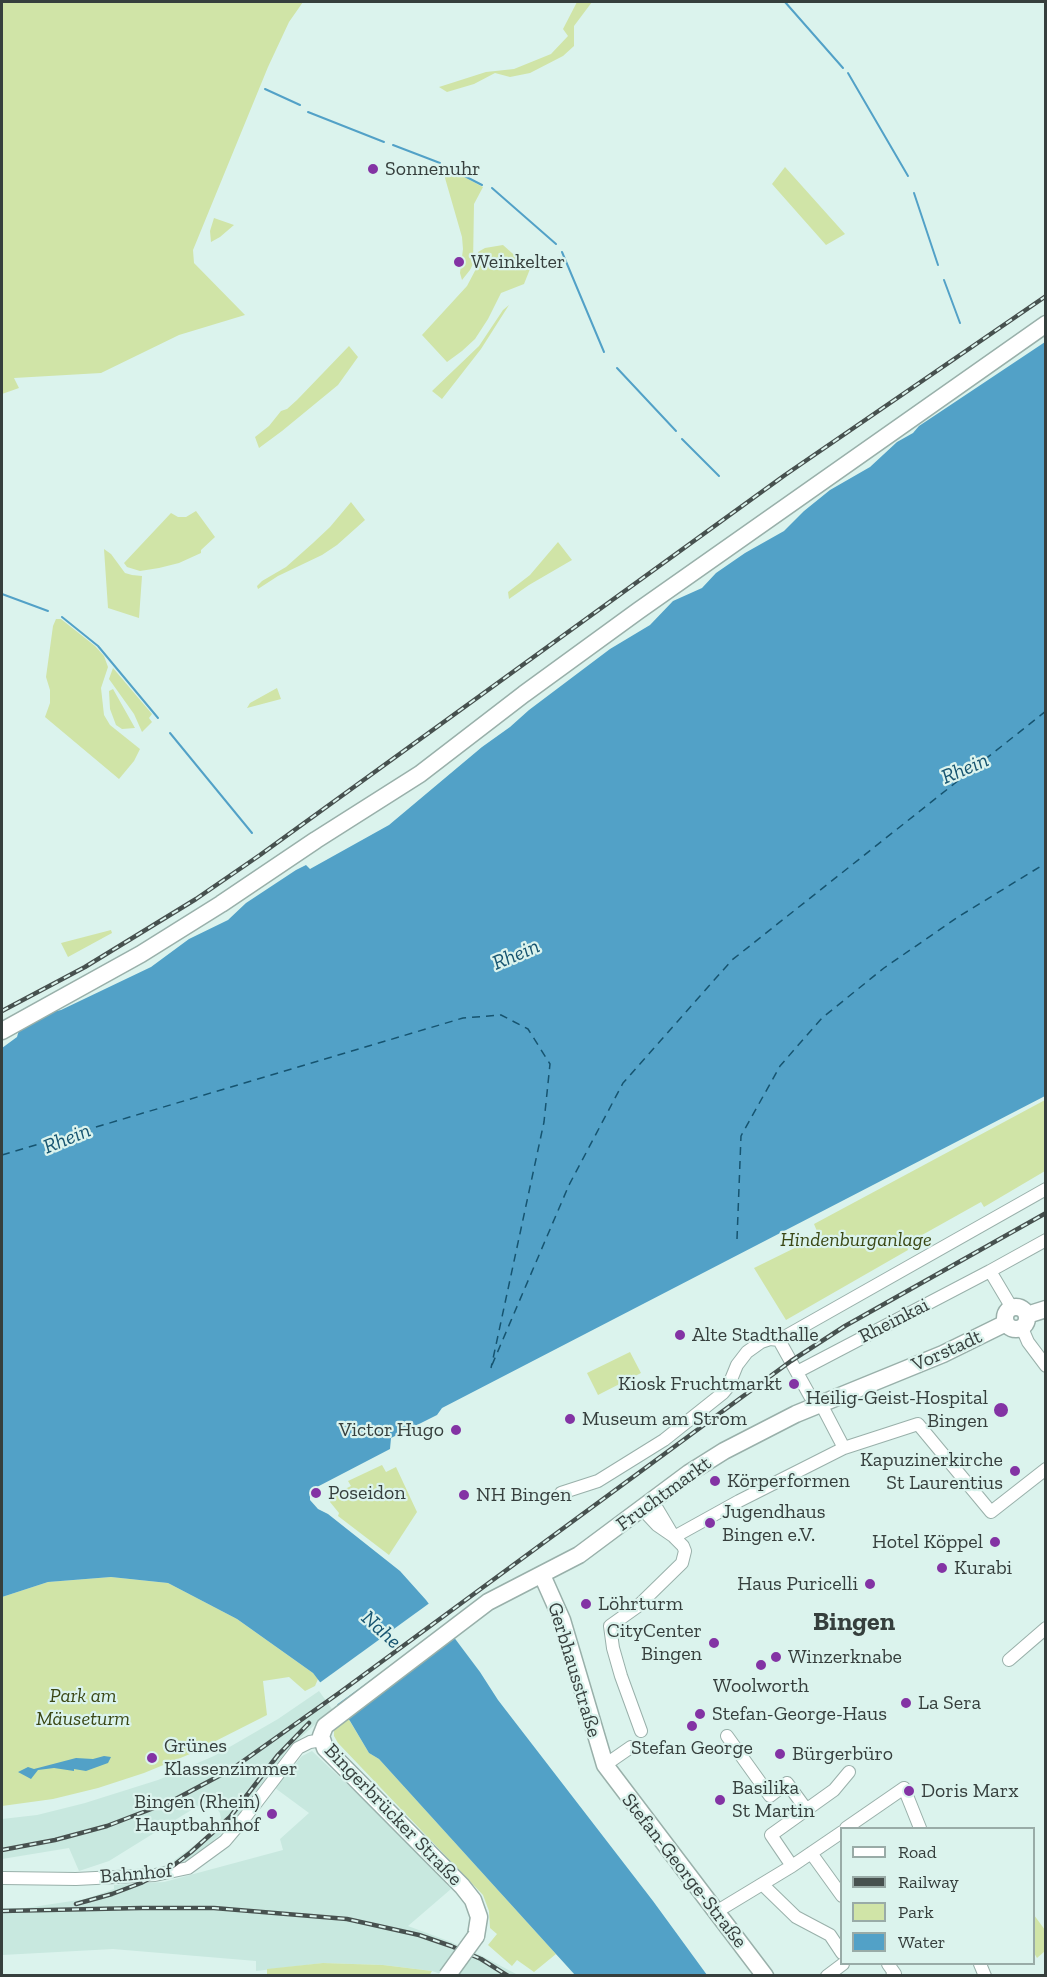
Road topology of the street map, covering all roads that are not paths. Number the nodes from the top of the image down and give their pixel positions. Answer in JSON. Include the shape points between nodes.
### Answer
{"nodes":[{"id":1,"x":1046,"y":324,"type":"edge"},
{"id":2,"x":2,"y":1031,"type":"edge"},
{"id":3,"x":1046,"y":1189,"type":"edge"},
{"id":4,"x":1046,"y":1240,"type":"edge"},
{"id":5,"x":990,"y":1271,"type":"junction"},
{"id":6,"x":1046,"y":1309,"type":"edge"},
{"id":7,"x":1017,"y":1319,"type":"junction"},
{"id":8,"x":779,"y":1340,"type":"junction"},
{"id":9,"x":1046,"y":1366,"type":"edge"},
{"id":10,"x":797,"y":1372,"type":"junction"},
{"id":11,"x":821,"y":1404,"type":"junction"},
{"id":12,"x":844,"y":1448,"type":"junction"},
{"id":13,"x":1046,"y":1469,"type":"edge"},
{"id":14,"x":561,"y":1493,"type":"dead end"},
{"id":15,"x":647,"y":1504,"type":"junction"},
{"id":16,"x":674,"y":1537,"type":"junction"},
{"id":17,"x":542,"y":1575,"type":"junction"},
{"id":18,"x":1046,"y":1628,"type":"edge"},
{"id":19,"x":1009,"y":1660,"type":"dead end"},
{"id":20,"x":641,"y":1731,"type":"dead end"},
{"id":21,"x":727,"y":1736,"type":"dead end"},
{"id":22,"x":322,"y":1740,"type":"junction"},
{"id":23,"x":631,"y":1747,"type":"dead end"},
{"id":24,"x":605,"y":1765,"type":"junction"},
{"id":25,"x":849,"y":1773,"type":"dead end"},
{"id":26,"x":806,"y":1809,"type":"junction"},
{"id":27,"x":847,"y":1827,"type":"edge"},
{"id":28,"x":920,"y":1827,"type":"edge"},
{"id":29,"x":840,"y":1833,"type":"edge"},
{"id":30,"x":811,"y":1853,"type":"junction"},
{"id":31,"x":792,"y":1866,"type":"junction"},
{"id":32,"x":2,"y":1881,"type":"edge"},
{"id":33,"x":762,"y":1885,"type":"junction"},
{"id":34,"x":840,"y":1893,"type":"edge"},
{"id":35,"x":716,"y":1912,"type":"junction"},
{"id":36,"x":840,"y":1950,"type":"edge"},
{"id":37,"x":842,"y":1965,"type":"edge"},
{"id":38,"x":447,"y":1976,"type":"edge"},
{"id":39,"x":765,"y":1976,"type":"edge"},
{"id":40,"x":827,"y":1976,"type":"edge"}],
"edges":[{"from":1,"to":2,"type":"main road","via":[[638,611],[411,779],[151,948]]},
{"from":3,"to":8,"type":"street"},
{"from":4,"to":5,"type":"street","name":"Rheinkai"},
{"from":5,"to":7,"type":"street"},
{"from":5,"to":10,"type":"street","name":"Rheinkai"},
{"from":6,"to":7,"type":"main road","name":"Vorstadt"},
{"from":7,"to":9,"type":"street"},
{"from":7,"to":11,"type":"main road","name":"Vorstadt"},
{"from":8,"to":10,"type":"street"},
{"from":8,"to":14,"type":"street","via":[[761,1342],[747,1352],[723,1394],[664,1440],[598,1481]]},
{"from":10,"to":11,"type":"street","via":[[810,1396]]},
{"from":11,"to":12,"type":"street"},
{"from":11,"to":15,"type":"main road","name":"Fruchtmarkt","via":[[734,1445]]},
{"from":12,"to":13,"type":"street","via":[[918,1424],[991,1512]]},
{"from":12,"to":16,"type":"street"},
{"from":15,"to":16,"type":"street"},
{"from":15,"to":17,"type":"main road","name":"Fruchtmarkt","via":[[587,1550]]},
{"from":16,"to":20,"type":"street","via":[[685,1551],[682,1563],[638,1606],[610,1626],[621,1676]]},
{"from":17,"to":22,"type":"main road","name":"Bingerbrücker Straße","via":[[495,1598],[453,1628],[337,1716],[323,1728]]},
{"from":17,"to":24,"type":"main road","name":"Gerbhausstraße","via":[[562,1620]]},
{"from":18,"to":19,"type":"street"},
{"from":21,"to":26,"type":"street","via":[[770,1796],[787,1783]]},
{"from":22,"to":32,"type":"street","name":"Bahnhof","via":[[298,1748],[225,1841],[188,1868],[155,1875]]},
{"from":22,"to":38,"type":"main road","name":"Bingerbrücker Straße","bridge":true,"via":[[476,1905],[477,1936]]},
{"from":23,"to":24,"type":"street"},
{"from":24,"to":35,"type":"main road","name":"Stefan-George-Straße"},
{"from":25,"to":26,"type":"street","via":[[834,1790]]},
{"from":26,"to":31,"type":"street","via":[[771,1835]]},
{"from":27,"to":28,"type":"street","via":[[904,1788]]},
{"from":29,"to":30,"type":"street"},
{"from":30,"to":31,"type":"street"},
{"from":30,"to":34,"type":"street"},
{"from":31,"to":33,"type":"street"},
{"from":33,"to":35,"type":"street"},
{"from":33,"to":36,"type":"street","via":[[796,1917],[830,1935]]},
{"from":35,"to":39,"type":"main road","name":"Stefan-George-Straße"},
{"from":37,"to":40,"type":"street"}]}
